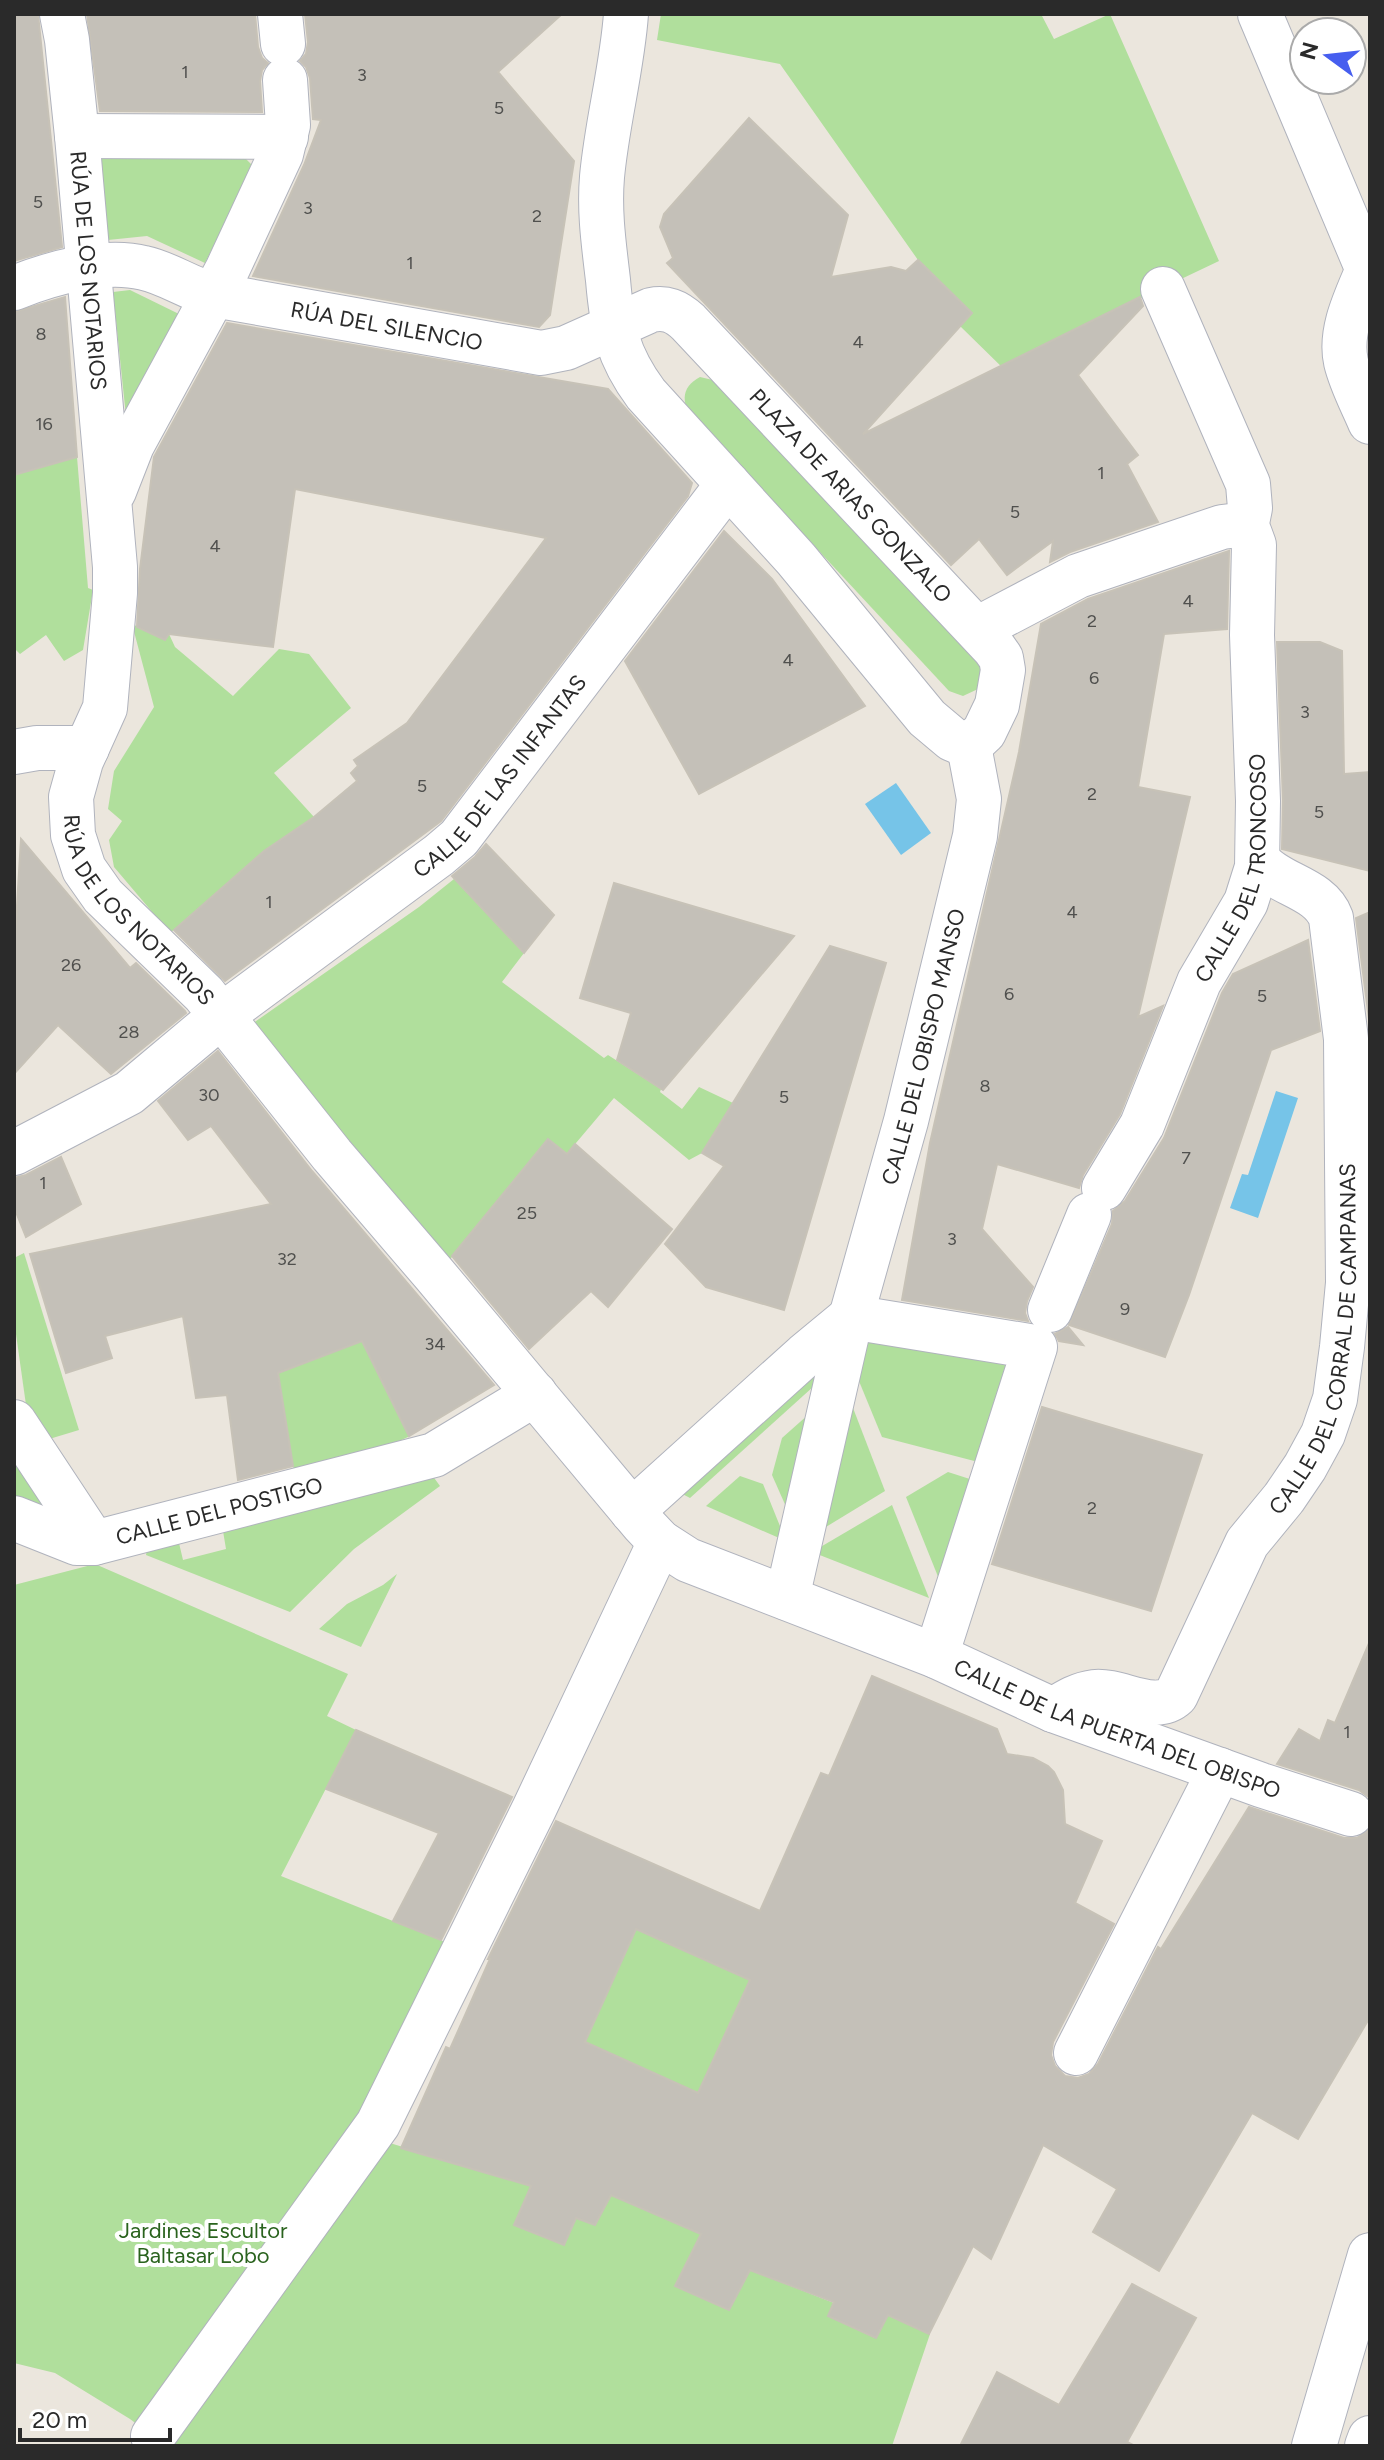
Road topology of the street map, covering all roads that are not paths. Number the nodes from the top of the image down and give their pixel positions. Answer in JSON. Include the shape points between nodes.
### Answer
{"nodes":[{"id":1,"x":62,"y":14,"type":"edge"},
{"id":2,"x":626,"y":14,"type":"edge"},
{"id":3,"x":1260,"y":14,"type":"edge"},
{"id":4,"x":283,"y":46,"type":"edge"},
{"id":5,"x":77,"y":136,"type":"junction"},
{"id":6,"x":286,"y":137,"type":"junction"},
{"id":7,"x":89,"y":268,"type":"junction"},
{"id":8,"x":1369,"y":272,"type":"edge"},
{"id":9,"x":14,"y":288,"type":"edge"},
{"id":10,"x":1163,"y":289,"type":"dead end"},
{"id":11,"x":227,"y":297,"type":"junction"},
{"id":12,"x":612,"y":325,"type":"junction"},
{"id":13,"x":532,"y":352,"type":"joint"},
{"id":14,"x":1370,"y":422,"type":"edge"},
{"id":15,"x":728,"y":484,"type":"junction"},
{"id":16,"x":111,"y":501,"type":"junction"},
{"id":17,"x":1246,"y":528,"type":"junction"},
{"id":18,"x":977,"y":629,"type":"junction"},
{"id":19,"x":87,"y":748,"type":"junction"},
{"id":20,"x":14,"y":752,"type":"edge"},
{"id":21,"x":973,"y":766,"type":"junction"},
{"id":22,"x":1258,"y":860,"type":"junction"},
{"id":23,"x":221,"y":1016,"type":"junction"},
{"id":24,"x":14,"y":1153,"type":"edge"},
{"id":25,"x":853,"y":1310,"type":"junction"},
{"id":26,"x":1041,"y":1331,"type":"junction"},
{"id":27,"x":523,"y":1380,"type":"junction"},
{"id":28,"x":14,"y":1422,"type":"edge"},
{"id":29,"x":651,"y":1512,"type":"junction"},
{"id":30,"x":14,"y":1518,"type":"edge"},
{"id":31,"x":94,"y":1543,"type":"junction"},
{"id":32,"x":787,"y":1598,"type":"junction"},
{"id":33,"x":936,"y":1656,"type":"junction"},
{"id":34,"x":1053,"y":1710,"type":"junction"},
{"id":35,"x":1220,"y":1770,"type":"junction"},
{"id":36,"x":1351,"y":1814,"type":"dead end"},
{"id":37,"x":1076,"y":2053,"type":"dead end"},
{"id":38,"x":1370,"y":2255,"type":"edge"},
{"id":39,"x":153,"y":2436,"type":"dead end"},
{"id":40,"x":1370,"y":2438,"type":"edge"},
{"id":41,"x":1314,"y":2446,"type":"edge"},
{"id":42,"x":1367,"y":2446,"type":"edge"}],
"edges":[{"from":1,"to":5,"type":"street","name":"RÚA DE LOS NOTARIOS"},
{"from":2,"to":12,"type":"street","via":[[603,166],[601,211]]},
{"from":3,"to":8,"type":"street"},
{"from":4,"to":6,"type":"street"},
{"from":5,"to":6,"type":"street"},
{"from":5,"to":7,"type":"street","name":"RÚA DE LOS NOTARIOS"},
{"from":6,"to":11,"type":"street"},
{"from":7,"to":9,"type":"street","name":"RÚA DEL SILENCIO"},
{"from":7,"to":11,"type":"street","name":"RÚA DEL SILENCIO","via":[[144,268]]},
{"from":7,"to":16,"type":"street","name":"RÚA DE LOS NOTARIOS"},
{"from":8,"to":14,"type":"street","via":[[1352,309],[1345,359]]},
{"from":10,"to":17,"type":"street","name":"CALLE DEL TRONCOSO","via":[[1248,484]]},
{"from":11,"to":13,"type":"street","name":"RÚA DEL SILENCIO"},
{"from":11,"to":16,"type":"street","via":[[132,445]]},
{"from":12,"to":13,"type":"street","name":"PLAZA DE ARIAS GONZALO","via":[[566,348]]},
{"from":12,"to":15,"type":"street","via":[[631,374]]},
{"from":12,"to":18,"type":"street","name":"PLAZA DE ARIAS GONZALO","via":[[658,309],[683,317]]},
{"from":15,"to":21,"type":"street"},
{"from":15,"to":23,"type":"street","name":"CALLE DE LAS INFANTAS","via":[[459,838]]},
{"from":16,"to":19,"type":"street","name":"RÚA DE LOS NOTARIOS","via":[[115,593],[107,698]]},
{"from":17,"to":18,"type":"street","via":[[1230,525],[1078,576]]},
{"from":17,"to":22,"type":"street","name":"CALLE DEL TRONCOSO","via":[[1254,545]]},
{"from":18,"to":21,"type":"street","name":"PLAZA DE ARIAS GONZALO","via":[[1001,658],[1003,670],[997,705]]},
{"from":19,"to":20,"type":"street"},
{"from":19,"to":23,"type":"street","name":"RÚA DE LOS NOTARIOS","via":[[70,810],[84,869],[103,896]]},
{"from":21,"to":25,"type":"street","name":"CALLE DEL OBISPO MANSO","via":[[979,812],[975,836],[906,1121]]},
{"from":22,"to":26,"type":"street","name":"CALLE DEL TRONCOSO","via":[[1246,902],[1199,982],[1150,1108],[1097,1202]]},
{"from":22,"to":34,"type":"street","name":"CALLE DEL CORRAL DE CAMPANAS","via":[[1320,901],[1331,918],[1347,1055],[1348,1283],[1335,1399],[1305,1467],[1247,1543],[1176,1695],[1154,1703],[1093,1692]]},
{"from":23,"to":24,"type":"street","name":"CALLE DE LAS INFANTAS","via":[[125,1095]]},
{"from":23,"to":27,"type":"street","name":"RÚA DE LOS NOTARIOS"},
{"from":25,"to":26,"type":"street"},
{"from":25,"to":29,"type":"street"},
{"from":25,"to":32,"type":"street","name":"CALLE DEL OBISPO MANSO"},
{"from":26,"to":33,"type":"street","name":"CALLE DEL TRONCOSO"},
{"from":27,"to":29,"type":"street","name":"RÚA DE LOS NOTARIOS"},
{"from":27,"to":31,"type":"street","name":"CALLE DEL POSTIGO","via":[[451,1447],[426,1457]]},
{"from":28,"to":31,"type":"street"},
{"from":29,"to":32,"type":"street","name":"CALLE DE LA PUERTA DEL OBISPO","via":[[688,1560]]},
{"from":29,"to":39,"type":"street","via":[[534,1809],[378,2124]]},
{"from":30,"to":31,"type":"street","name":"CALLE DEL POSTIGO","via":[[77,1543]]},
{"from":32,"to":33,"type":"street","name":"CALLE DE LA PUERTA DEL OBISPO"},
{"from":33,"to":34,"type":"street","name":"CALLE DE LA PUERTA DEL OBISPO"},
{"from":34,"to":35,"type":"street","name":"CALLE DE LA PUERTA DEL OBISPO"},
{"from":35,"to":36,"type":"street","name":"CALLE DE LA PUERTA DEL OBISPO"},
{"from":35,"to":37,"type":"street"},
{"from":38,"to":41,"type":"street"},
{"from":40,"to":42,"type":"street"}]}
